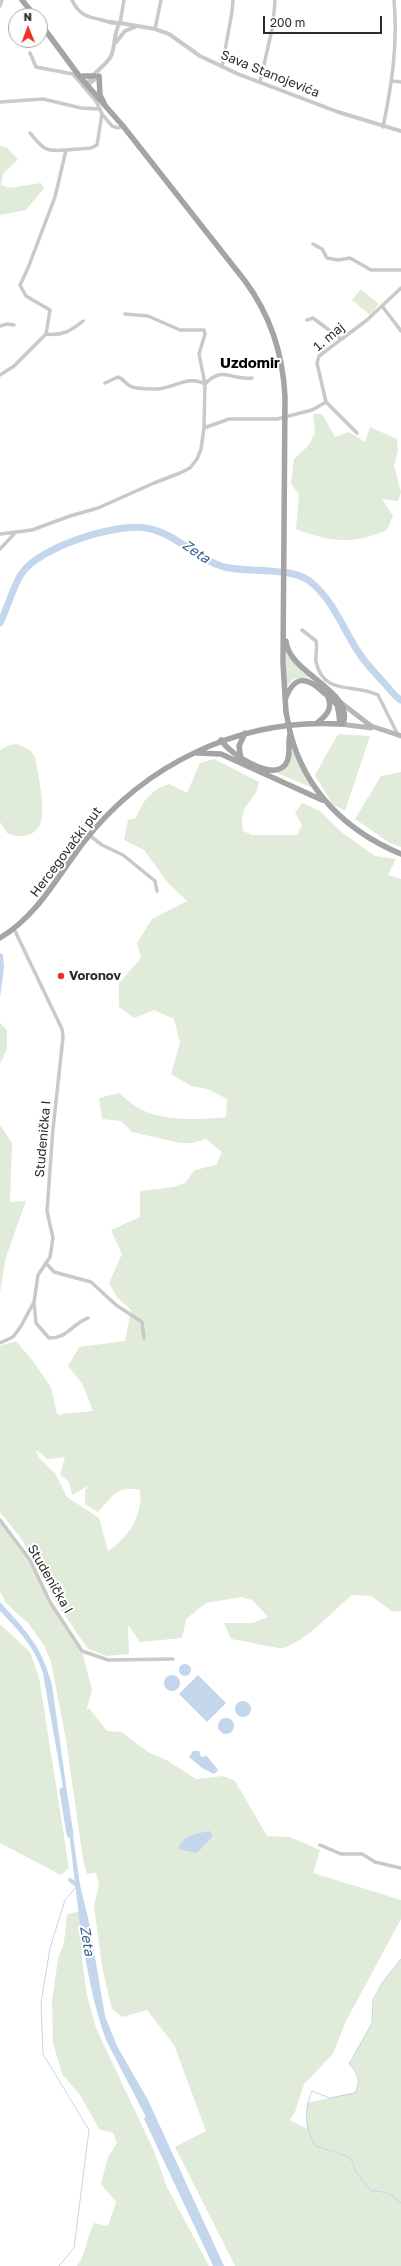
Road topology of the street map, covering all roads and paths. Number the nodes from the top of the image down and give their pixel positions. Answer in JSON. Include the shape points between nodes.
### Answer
{"nodes":[{"id":1,"x":2,"y":0,"type":"edge"},
{"id":2,"x":22,"y":0,"type":"edge"},
{"id":3,"x":72,"y":0,"type":"edge"},
{"id":4,"x":124,"y":0,"type":"edge"},
{"id":5,"x":161,"y":0,"type":"edge"},
{"id":6,"x":233,"y":0,"type":"edge"},
{"id":7,"x":275,"y":0,"type":"edge"},
{"id":8,"x":394,"y":0,"type":"edge"},
{"id":9,"x":0,"y":6,"type":"edge"},
{"id":10,"x":28,"y":8,"type":"edge"},
{"id":11,"x":120,"y":23,"type":"junction"},
{"id":12,"x":136,"y":26,"type":"junction"},
{"id":13,"x":155,"y":29,"type":"junction"},
{"id":14,"x":48,"y":33,"type":"edge"},
{"id":15,"x":121,"y":35,"type":"junction"},
{"id":16,"x":115,"y":42,"type":"junction"},
{"id":17,"x":30,"y":53,"type":"dead end"},
{"id":18,"x":222,"y":67,"type":"junction"},
{"id":19,"x":98,"y":74,"type":"junction"},
{"id":20,"x":81,"y":76,"type":"junction"},
{"id":21,"x":392,"y":81,"type":"junction"},
{"id":22,"x":260,"y":82,"type":"junction"},
{"id":23,"x":401,"y":82,"type":"edge"},
{"id":24,"x":89,"y":83,"type":"junction"},
{"id":25,"x":102,"y":100,"type":"junction"},
{"id":26,"x":0,"y":102,"type":"edge"},
{"id":27,"x":103,"y":107,"type":"junction"},
{"id":28,"x":102,"y":114,"type":"junction"},
{"id":29,"x":123,"y":126,"type":"junction"},
{"id":30,"x":383,"y":127,"type":"junction"},
{"id":31,"x":401,"y":131,"type":"edge"},
{"id":32,"x":30,"y":133,"type":"dead end"},
{"id":33,"x":66,"y":150,"type":"junction"},
{"id":34,"x":313,"y":244,"type":"dead end"},
{"id":35,"x":401,"y":270,"type":"edge"},
{"id":36,"x":401,"y":288,"type":"edge"},
{"id":37,"x":382,"y":306,"type":"junction"},
{"id":38,"x":125,"y":314,"type":"dead end"},
{"id":39,"x":306,"y":320,"type":"dead end"},
{"id":40,"x":83,"y":321,"type":"dead end"},
{"id":41,"x":14,"y":325,"type":"dead end"},
{"id":42,"x":0,"y":326,"type":"edge"},
{"id":43,"x":401,"y":331,"type":"edge"},
{"id":44,"x":46,"y":334,"type":"junction"},
{"id":45,"x":341,"y":340,"type":"junction"},
{"id":46,"x":0,"y":375,"type":"edge"},
{"id":47,"x":252,"y":378,"type":"dead end"},
{"id":48,"x":105,"y":383,"type":"dead end"},
{"id":49,"x":205,"y":384,"type":"junction"},
{"id":50,"x":326,"y":402,"type":"junction"},
{"id":51,"x":286,"y":418,"type":"junction"},
{"id":52,"x":204,"y":428,"type":"junction"},
{"id":53,"x":357,"y":433,"type":"dead end"},
{"id":54,"x":0,"y":534,"type":"edge"},
{"id":55,"x":14,"y":534,"type":"junction"},
{"id":56,"x":0,"y":549,"type":"edge"},
{"id":57,"x":283,"y":621,"type":"junction"},
{"id":58,"x":302,"y":630,"type":"dead end"},
{"id":59,"x":327,"y":695,"type":"junction"},
{"id":60,"x":284,"y":702,"type":"junction"},
{"id":61,"x":340,"y":702,"type":"junction"},
{"id":62,"x":317,"y":723,"type":"junction"},
{"id":63,"x":341,"y":724,"type":"junction"},
{"id":64,"x":376,"y":729,"type":"junction"},
{"id":65,"x":290,"y":732,"type":"junction"},
{"id":66,"x":246,"y":733,"type":"junction"},
{"id":67,"x":399,"y":735,"type":"edge"},
{"id":68,"x":222,"y":740,"type":"junction"},
{"id":69,"x":194,"y":752,"type":"junction"},
{"id":70,"x":221,"y":754,"type":"junction"},
{"id":71,"x":242,"y":759,"type":"junction"},
{"id":72,"x":324,"y":801,"type":"junction"},
{"id":73,"x":89,"y":835,"type":"junction"},
{"id":74,"x":401,"y":854,"type":"edge"},
{"id":75,"x":157,"y":891,"type":"dead end"},
{"id":76,"x":14,"y":929,"type":"junction"},
{"id":77,"x":3,"y":936,"type":"edge"},
{"id":78,"x":46,"y":1263,"type":"junction"},
{"id":79,"x":34,"y":1302,"type":"junction"},
{"id":80,"x":88,"y":1318,"type":"dead end"},
{"id":81,"x":144,"y":1338,"type":"dead end"},
{"id":82,"x":0,"y":1343,"type":"edge"},
{"id":83,"x":0,"y":1520,"type":"edge"},
{"id":84,"x":173,"y":1659,"type":"dead end"},
{"id":85,"x":320,"y":1845,"type":"dead end"},
{"id":86,"x":401,"y":1868,"type":"edge"}],
"edges":[{"from":1,"to":9,"type":"street"},
{"from":2,"to":10,"type":"main road"},
{"from":3,"to":11,"type":"street","via":[[88,18],[112,24]]},
{"from":4,"to":11,"type":"street"},
{"from":5,"to":13,"type":"street"},
{"from":6,"to":18,"type":"street"},
{"from":7,"to":22,"type":"street","via":[[273,25]]},
{"from":8,"to":21,"type":"street","via":[[397,32]]},
{"from":11,"to":12,"type":"street","name":"Sava Stanojevića"},
{"from":11,"to":15,"type":"street"},
{"from":11,"to":16,"type":"street","via":[[116,29]]},
{"from":12,"to":13,"type":"street","name":"Sava Stanojevića"},
{"from":12,"to":15,"type":"street"},
{"from":13,"to":18,"type":"street","name":"Sava Stanojevića","via":[[169,34],[200,56]]},
{"from":14,"to":20,"type":"main road"},
{"from":15,"to":16,"type":"street"},
{"from":16,"to":19,"type":"street","via":[[110,57]]},
{"from":17,"to":27,"type":"street","via":[[36,67],[73,74]]},
{"from":18,"to":22,"type":"street","name":"Sava Stanojevića"},
{"from":19,"to":20,"type":"main road"},
{"from":19,"to":24,"type":"street"},
{"from":19,"to":25,"type":"main road"},
{"from":20,"to":24,"type":"main road"},
{"from":20,"to":27,"type":"main road"},
{"from":21,"to":23,"type":"street"},
{"from":21,"to":30,"type":"street"},
{"from":22,"to":30,"type":"street","name":"Sava Stanojevića"},
{"from":24,"to":25,"type":"main road"},
{"from":25,"to":27,"type":"main road"},
{"from":26,"to":27,"type":"street","via":[[43,99],[81,108]]},
{"from":27,"to":28,"type":"street"},
{"from":27,"to":29,"type":"main road"},
{"from":28,"to":29,"type":"street","via":[[112,126]]},
{"from":28,"to":33,"type":"street","via":[[98,143],[95,147]]},
{"from":29,"to":51,"type":"main road","via":[[200,222],[251,289],[262,308],[280,355]]},
{"from":30,"to":31,"type":"street","name":"Sava Stanojevića"},
{"from":32,"to":33,"type":"street","via":[[45,150]]},
{"from":33,"to":44,"type":"street","via":[[54,197],[20,285],[29,298],[50,310]]},
{"from":34,"to":35,"type":"street","via":[[322,249],[327,258],[350,258],[371,270]]},
{"from":36,"to":37,"type":"street","name":"1. maj"},
{"from":37,"to":43,"type":"street"},
{"from":37,"to":45,"type":"street","name":"1. maj"},
{"from":38,"to":49,"type":"street","via":[[148,316],[180,330],[204,330],[199,354]]},
{"from":39,"to":45,"type":"street","via":[[313,318]]},
{"from":40,"to":44,"type":"street","via":[[70,331]]},
{"from":41,"to":42,"type":"street"},
{"from":44,"to":46,"type":"street","via":[[14,366]]},
{"from":45,"to":50,"type":"street","name":"1. maj","via":[[317,359]]},
{"from":47,"to":49,"type":"street","via":[[240,379],[230,374],[219,374]]},
{"from":48,"to":49,"type":"street","via":[[118,377],[135,388],[155,389],[188,380],[198,380]]},
{"from":49,"to":52,"type":"street"},
{"from":50,"to":51,"type":"street","via":[[319,408]]},
{"from":50,"to":53,"type":"street"},
{"from":51,"to":52,"type":"street","via":[[230,419]]},
{"from":51,"to":57,"type":"main road"},
{"from":52,"to":55,"type":"street","via":[[201,449],[190,468],[98,508]]},
{"from":54,"to":55,"type":"street"},
{"from":55,"to":56,"type":"street"},
{"from":57,"to":60,"type":"main road"},
{"from":57,"to":61,"type":"main road","via":[[286,646],[290,654]]},
{"from":58,"to":67,"type":"street","via":[[316,641],[316,662],[324,679],[336,686],[378,694]]},
{"from":59,"to":60,"type":"main road","via":[[312,682],[301,681],[291,686]]},
{"from":59,"to":62,"type":"main road","via":[[330,703],[328,711]]},
{"from":59,"to":63,"type":"main road","via":[[337,706]]},
{"from":60,"to":65,"type":"main road","bridge":true},
{"from":61,"to":63,"type":"main road","via":[[345,714]]},
{"from":61,"to":64,"type":"main road"},
{"from":62,"to":63,"type":"main road","name":"Hercegovački put"},
{"from":62,"to":66,"type":"main road","name":"Hercegovački put"},
{"from":63,"to":64,"type":"main road"},
{"from":64,"to":67,"type":"main road"},
{"from":65,"to":71,"type":"main road","via":[[288,759],[281,768],[270,770]]},
{"from":65,"to":72,"type":"main road","via":[[303,768]]},
{"from":66,"to":68,"type":"main road","name":"Hercegovački put"},
{"from":66,"to":71,"type":"main road","via":[[239,746]]},
{"from":68,"to":69,"type":"main road","name":"Hercegovački put"},
{"from":68,"to":70,"type":"main road"},
{"from":68,"to":71,"type":"main road","via":[[229,751]]},
{"from":69,"to":70,"type":"main road"},
{"from":69,"to":73,"type":"main road","name":"Hercegovački put","via":[[132,792],[109,812]]},
{"from":70,"to":72,"type":"main road"},
{"from":72,"to":74,"type":"main road","via":[[361,832]]},
{"from":73,"to":75,"type":"street","via":[[102,846],[123,855],[155,881]]},
{"from":73,"to":76,"type":"main road","name":"Hercegovački put","via":[[38,906]]},
{"from":76,"to":77,"type":"main road","name":"Hercegovački put"},
{"from":76,"to":78,"type":"street","name":"Studenička I","via":[[62,1029],[63,1037],[47,1211],[53,1238],[50,1257]]},
{"from":78,"to":79,"type":"street","name":"Studenička I","via":[[38,1275]]},
{"from":78,"to":81,"type":"street","via":[[54,1272],[91,1282],[116,1305],[142,1322]]},
{"from":79,"to":80,"type":"street","via":[[36,1323],[49,1338],[59,1337],[71,1330],[78,1321]]},
{"from":79,"to":82,"type":"street","name":"Studenička I","via":[[18,1332],[6,1342]]},
{"from":83,"to":84,"type":"street","name":"Studenička I","via":[[30,1560],[50,1602],[82,1651],[108,1660]]},
{"from":85,"to":86,"type":"street","via":[[341,1854],[362,1854],[375,1862]]}]}
